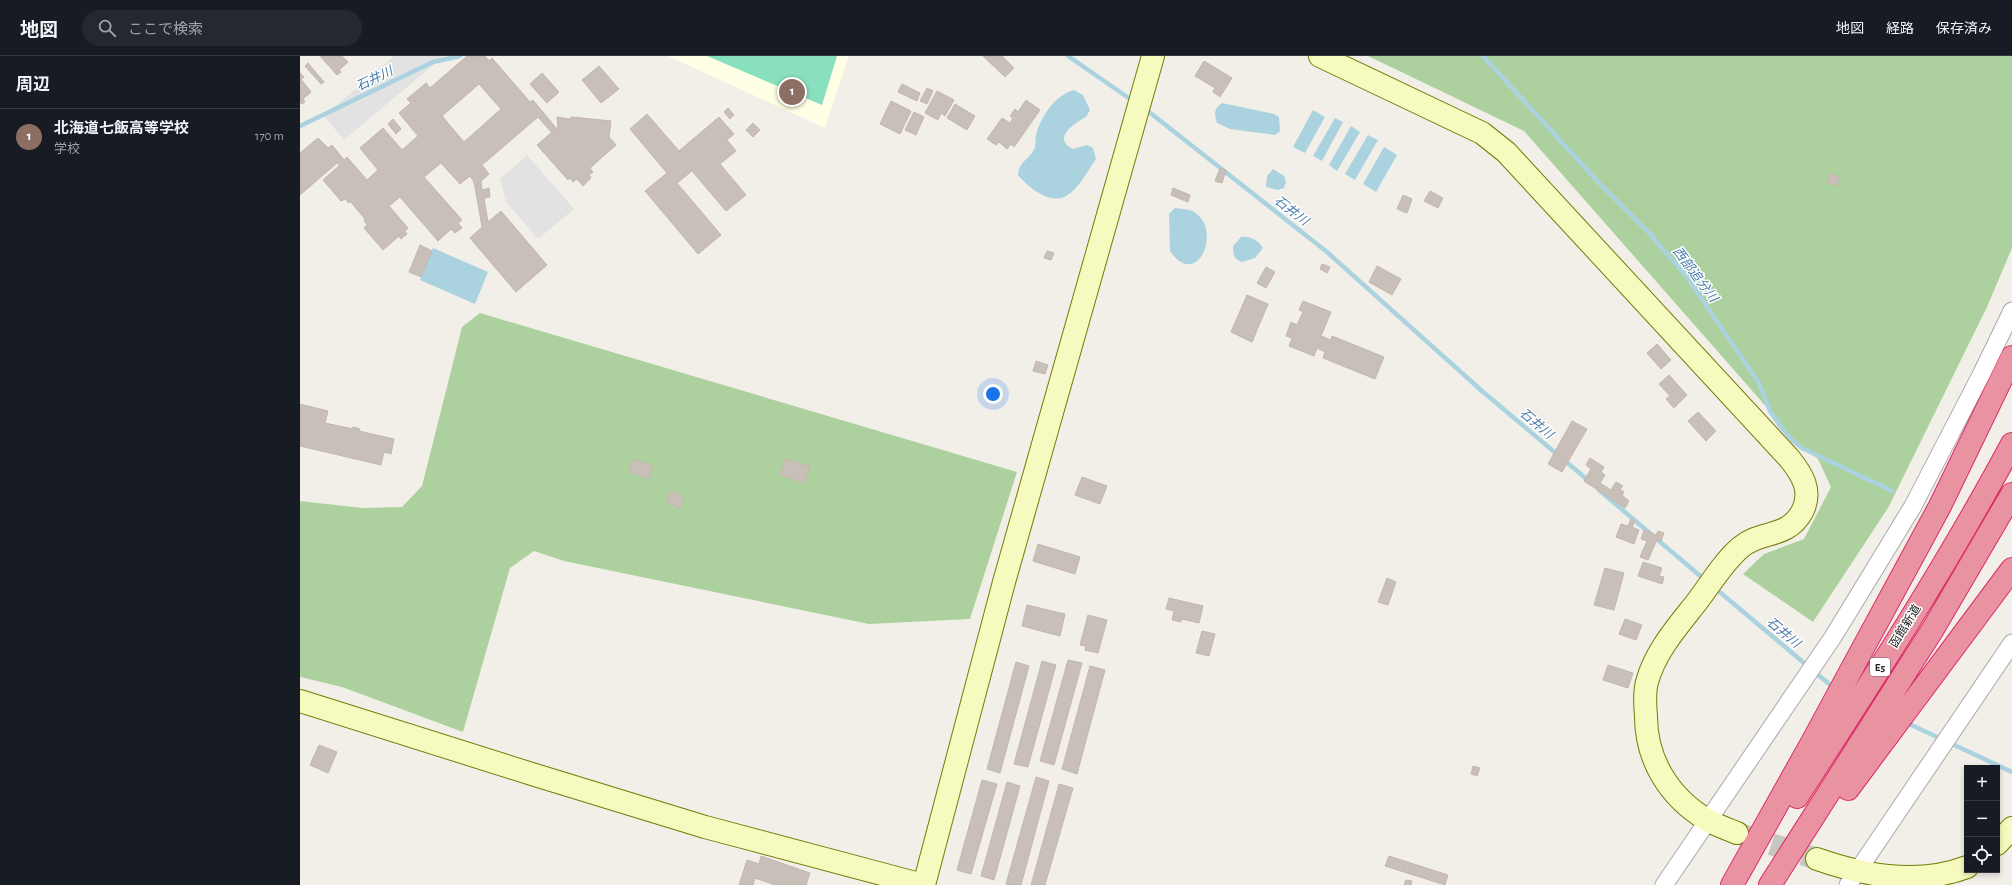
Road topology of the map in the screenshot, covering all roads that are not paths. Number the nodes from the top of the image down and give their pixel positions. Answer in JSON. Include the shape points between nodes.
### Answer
{"nodes":[{"id":1,"x":1153,"y":56,"type":"edge"},
{"id":2,"x":1320,"y":56,"type":"edge"},
{"id":3,"x":2012,"y":311,"type":"edge"},
{"id":4,"x":2012,"y":357,"type":"edge"},
{"id":5,"x":2012,"y":444,"type":"edge"},
{"id":6,"x":2012,"y":494,"type":"edge"},
{"id":7,"x":2012,"y":569,"type":"edge"},
{"id":8,"x":2012,"y":643,"type":"edge"},
{"id":9,"x":300,"y":700,"type":"edge"},
{"id":10,"x":1708,"y":820,"type":"junction"},
{"id":11,"x":2012,"y":828,"type":"edge"},
{"id":12,"x":1737,"y":833,"type":"tunnel mouth"},
{"id":13,"x":2000,"y":841,"type":"edge"},
{"id":14,"x":1817,"y":859,"type":"tunnel mouth"},
{"id":15,"x":1964,"y":868,"type":"edge"},
{"id":16,"x":1852,"y":879,"type":"edge"},
{"id":17,"x":923,"y":885,"type":"edge"},
{"id":18,"x":1664,"y":885,"type":"edge"},
{"id":19,"x":1732,"y":885,"type":"edge"},
{"id":20,"x":1740,"y":885,"type":"edge"},
{"id":21,"x":1770,"y":885,"type":"edge"},
{"id":22,"x":1774,"y":885,"type":"edge"}],
"edges":[{"from":1,"to":17,"type":"street","via":[[1004,582]]},
{"from":2,"to":10,"type":"street","via":[[1482,133],[1506,152],[1800,472],[1807,487],[1806,503],[1796,521],[1787,529],[1742,546],[1716,574],[1669,637],[1647,682],[1646,732],[1652,757],[1669,786],[1688,806]]},
{"from":3,"to":10,"type":"street","via":[[1912,506],[1833,637]]},
{"from":4,"to":19,"type":"highway","via":[[1937,513]]},
{"from":5,"to":20,"type":"highway","name":"函館新道","number":"E5","via":[[1912,616]]},
{"from":6,"to":21,"type":"highway","name":"函館新道","number":"E5","via":[[1932,629]]},
{"from":7,"to":22,"type":"highway"},
{"from":8,"to":16,"type":"street"},
{"from":9,"to":17,"type":"street","via":[[705,827]]},
{"from":10,"to":12,"type":"street"},
{"from":10,"to":18,"type":"street"},
{"from":11,"to":13,"type":"street"},
{"from":14,"to":16,"type":"street"},
{"from":15,"to":16,"type":"street","via":[[1935,880],[1914,883]]}]}
